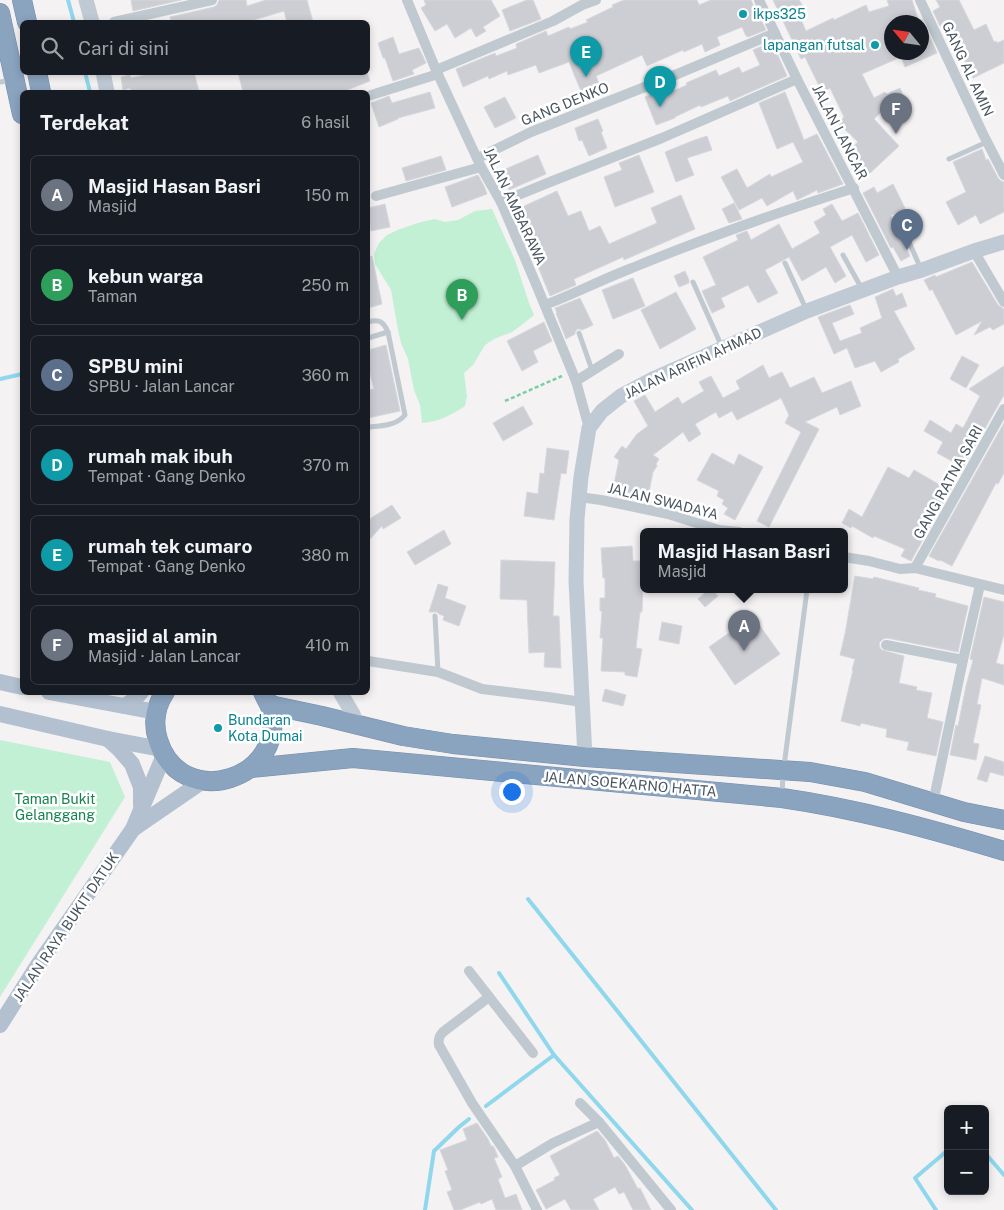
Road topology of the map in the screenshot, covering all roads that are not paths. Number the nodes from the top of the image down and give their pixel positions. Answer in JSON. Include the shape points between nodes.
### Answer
{"nodes":[{"id":1,"x":22,"y":0,"type":"edge"},
{"id":2,"x":86,"y":0,"type":"edge"},
{"id":3,"x":212,"y":0,"type":"edge"},
{"id":4,"x":407,"y":0,"type":"edge"},
{"id":5,"x":596,"y":0,"type":"edge"},
{"id":6,"x":759,"y":0,"type":"edge"},
{"id":7,"x":920,"y":0,"type":"edge"},
{"id":8,"x":0,"y":13,"type":"edge"},
{"id":9,"x":27,"y":20,"type":"edge"},
{"id":10,"x":91,"y":20,"type":"edge"},
{"id":11,"x":123,"y":20,"type":"edge"},
{"id":12,"x":774,"y":33,"type":"junction"},
{"id":13,"x":437,"y":72,"type":"junction"},
{"id":14,"x":38,"y":75,"type":"edge"},
{"id":15,"x":104,"y":75,"type":"edge"},
{"id":16,"x":797,"y":79,"type":"junction"},
{"id":17,"x":8,"y":81,"type":"edge"},
{"id":18,"x":41,"y":90,"type":"edge"},
{"id":19,"x":107,"y":90,"type":"edge"},
{"id":20,"x":370,"y":95,"type":"edge"},
{"id":21,"x":20,"y":109,"type":"edge"},
{"id":22,"x":987,"y":142,"type":"junction"},
{"id":23,"x":949,"y":158,"type":"dead end"},
{"id":24,"x":480,"y":162,"type":"junction"},
{"id":25,"x":1004,"y":175,"type":"edge"},
{"id":26,"x":854,"y":188,"type":"junction"},
{"id":27,"x":376,"y":196,"type":"dead end"},
{"id":28,"x":501,"y":202,"type":"junction"},
{"id":29,"x":901,"y":224,"type":"dead end"},
{"id":30,"x":1004,"y":242,"type":"edge"},
{"id":31,"x":974,"y":251,"type":"junction"},
{"id":32,"x":843,"y":255,"type":"dead end"},
{"id":33,"x":785,"y":263,"type":"dead end"},
{"id":34,"x":922,"y":270,"type":"junction"},
{"id":35,"x":898,"y":277,"type":"junction"},
{"id":36,"x":693,"y":282,"type":"dead end"},
{"id":37,"x":862,"y":290,"type":"junction"},
{"id":38,"x":1004,"y":302,"type":"edge"},
{"id":39,"x":544,"y":304,"type":"junction"},
{"id":40,"x":807,"y":311,"type":"junction"},
{"id":41,"x":370,"y":321,"type":"edge"},
{"id":42,"x":388,"y":332,"type":"junction"},
{"id":43,"x":579,"y":332,"type":"dead end"},
{"id":44,"x":370,"y":337,"type":"edge"},
{"id":45,"x":722,"y":348,"type":"junction"},
{"id":46,"x":619,"y":354,"type":"dead end"},
{"id":47,"x":592,"y":370,"type":"junction"},
{"id":48,"x":576,"y":381,"type":"junction"},
{"id":49,"x":1004,"y":409,"type":"edge"},
{"id":50,"x":370,"y":427,"type":"edge"},
{"id":51,"x":589,"y":428,"type":"junction"},
{"id":52,"x":579,"y":497,"type":"junction"},
{"id":53,"x":713,"y":528,"type":"edge"},
{"id":54,"x":848,"y":558,"type":"edge"},
{"id":55,"x":916,"y":568,"type":"junction"},
{"id":56,"x":980,"y":585,"type":"junction"},
{"id":57,"x":1004,"y":590,"type":"edge"},
{"id":58,"x":807,"y":593,"type":"edge"},
{"id":59,"x":434,"y":616,"type":"dead end"},
{"id":60,"x":886,"y":644,"type":"dead end"},
{"id":61,"x":370,"y":660,"type":"edge"},
{"id":62,"x":963,"y":660,"type":"junction"},
{"id":63,"x":438,"y":672,"type":"junction"},
{"id":64,"x":0,"y":682,"type":"edge"},
{"id":65,"x":20,"y":687,"type":"edge"},
{"id":66,"x":66,"y":695,"type":"edge"},
{"id":67,"x":138,"y":695,"type":"edge"},
{"id":68,"x":342,"y":695,"type":"edge"},
{"id":69,"x":160,"y":699,"type":"edge"},
{"id":70,"x":266,"y":699,"type":"edge"},
{"id":71,"x":582,"y":702,"type":"junction"},
{"id":72,"x":125,"y":706,"type":"junction"},
{"id":73,"x":0,"y":714,"type":"edge"},
{"id":74,"x":357,"y":725,"type":"junction"},
{"id":75,"x":108,"y":739,"type":"junction"},
{"id":76,"x":163,"y":752,"type":"junction"},
{"id":77,"x":585,"y":757,"type":"junction"},
{"id":78,"x":251,"y":768,"type":"junction"},
{"id":79,"x":783,"y":770,"type":"junction"},
{"id":80,"x":203,"y":781,"type":"junction"},
{"id":81,"x":782,"y":798,"type":"junction"},
{"id":82,"x":933,"y":803,"type":"junction"},
{"id":83,"x":140,"y":810,"type":"junction"},
{"id":84,"x":1004,"y":820,"type":"edge"},
{"id":85,"x":133,"y":829,"type":"junction"},
{"id":86,"x":1004,"y":851,"type":"edge"},
{"id":87,"x":469,"y":971,"type":"dead end"},
{"id":88,"x":488,"y":997,"type":"junction"},
{"id":89,"x":0,"y":1025,"type":"edge"},
{"id":90,"x":533,"y":1053,"type":"dead end"},
{"id":91,"x":580,"y":1103,"type":"dead end"},
{"id":92,"x":599,"y":1122,"type":"junction"},
{"id":93,"x":514,"y":1166,"type":"junction"},
{"id":94,"x":537,"y":1210,"type":"edge"},
{"id":95,"x":671,"y":1210,"type":"edge"}],
"edges":[{"from":1,"to":9,"type":"highway"},
{"from":2,"to":10,"type":"street"},
{"from":3,"to":11,"type":"street"},
{"from":4,"to":13,"type":"street","name":"JALAN AMBARAWA"},
{"from":5,"to":13,"type":"street"},
{"from":6,"to":12,"type":"street","name":"JALAN LANCAR"},
{"from":7,"to":22,"type":"street","name":"GANG AL AMIN"},
{"from":8,"to":17,"type":"highway"},
{"from":12,"to":16,"type":"street","name":"JALAN LANCAR"},
{"from":12,"to":24,"type":"street","name":"GANG DENKO","via":[[531,132]]},
{"from":13,"to":20,"type":"street"},
{"from":13,"to":24,"type":"street","name":"JALAN AMBARAWA"},
{"from":14,"to":18,"type":"highway"},
{"from":15,"to":19,"type":"street"},
{"from":16,"to":26,"type":"street","name":"JALAN LANCAR"},
{"from":16,"to":28,"type":"street","via":[[662,138]]},
{"from":17,"to":21,"type":"highway"},
{"from":22,"to":23,"type":"lane"},
{"from":22,"to":25,"type":"street","name":"GANG AL AMIN"},
{"from":24,"to":27,"type":"street","name":"GANG DENKO"},
{"from":24,"to":28,"type":"street","name":"JALAN AMBARAWA"},
{"from":26,"to":35,"type":"street","name":"JALAN LANCAR"},
{"from":26,"to":39,"type":"street","via":[[720,234]]},
{"from":28,"to":39,"type":"street","name":"JALAN AMBARAWA"},
{"from":29,"to":34,"type":"lane"},
{"from":30,"to":31,"type":"street","name":"JALAN ARIFIN AHMAD"},
{"from":31,"to":34,"type":"street","name":"JALAN ARIFIN AHMAD"},
{"from":31,"to":38,"type":"street"},
{"from":32,"to":37,"type":"lane"},
{"from":33,"to":40,"type":"lane"},
{"from":34,"to":35,"type":"street","name":"JALAN ARIFIN AHMAD"},
{"from":35,"to":37,"type":"street","name":"JALAN ARIFIN AHMAD"},
{"from":36,"to":45,"type":"lane"},
{"from":37,"to":40,"type":"street","name":"JALAN ARIFIN AHMAD"},
{"from":39,"to":48,"type":"street","name":"JALAN AMBARAWA"},
{"from":40,"to":45,"type":"street","name":"JALAN ARIFIN AHMAD"},
{"from":41,"to":42,"type":"lane","via":[[380,321]]},
{"from":42,"to":44,"type":"lane"},
{"from":42,"to":50,"type":"lane","via":[[405,415],[402,420],[387,426]]},
{"from":43,"to":47,"type":"lane"},
{"from":45,"to":51,"type":"street","name":"JALAN ARIFIN AHMAD","via":[[621,396],[602,411]]},
{"from":46,"to":47,"type":"street"},
{"from":47,"to":48,"type":"street"},
{"from":48,"to":51,"type":"street","name":"JALAN AMBARAWA"},
{"from":49,"to":55,"type":"street","name":"GANG RATNA SARI"},
{"from":51,"to":52,"type":"street"},
{"from":52,"to":53,"type":"street","name":"JALAN SWADAYA","via":[[668,514]]},
{"from":52,"to":71,"type":"street","via":[[576,581]]},
{"from":54,"to":55,"type":"street","via":[[900,569]]},
{"from":55,"to":56,"type":"street"},
{"from":56,"to":57,"type":"street"},
{"from":56,"to":62,"type":"street"},
{"from":58,"to":79,"type":"lane"},
{"from":59,"to":63,"type":"lane"},
{"from":60,"to":62,"type":"street"},
{"from":61,"to":63,"type":"street"},
{"from":62,"to":82,"type":"street"},
{"from":63,"to":71,"type":"street","via":[[482,689]]},
{"from":64,"to":65,"type":"main road"},
{"from":66,"to":72,"type":"main road"},
{"from":67,"to":72,"type":"main road"},
{"from":68,"to":74,"type":"street"},
{"from":69,"to":72,"type":"main road"},
{"from":69,"to":76,"type":"highway","via":[[155,731]]},
{"from":70,"to":74,"type":"highway","name":"JALAN SOEKARNO HATTA"},
{"from":70,"to":78,"type":"highway","via":[[272,722],[270,740],[263,755]]},
{"from":71,"to":77,"type":"street"},
{"from":73,"to":75,"type":"main road"},
{"from":74,"to":77,"type":"highway","name":"JALAN SOEKARNO HATTA","via":[[453,744]]},
{"from":75,"to":76,"type":"main road"},
{"from":75,"to":83,"type":"main road","via":[[132,764],[141,787]]},
{"from":76,"to":80,"type":"highway","via":[[174,767]]},
{"from":76,"to":83,"type":"main road","name":"JALAN RAYA BUKIT DATUK"},
{"from":77,"to":79,"type":"highway","name":"JALAN SOEKARNO HATTA"},
{"from":78,"to":80,"type":"highway","via":[[220,782]]},
{"from":78,"to":81,"type":"highway","name":"JALAN SOEKARNO HATTA","via":[[353,758]]},
{"from":79,"to":81,"type":"lane"},
{"from":79,"to":82,"type":"highway","name":"JALAN SOEKARNO HATTA","via":[[865,782]]},
{"from":80,"to":85,"type":"main road","name":"JALAN RAYA BUKIT DATUK"},
{"from":81,"to":86,"type":"highway","name":"JALAN SOEKARNO HATTA","via":[[860,812]]},
{"from":82,"to":84,"type":"highway","name":"JALAN SOEKARNO HATTA"},
{"from":83,"to":85,"type":"main road","name":"JALAN RAYA BUKIT DATUK"},
{"from":85,"to":89,"type":"main road","name":"JALAN RAYA BUKIT DATUK"},
{"from":87,"to":88,"type":"street"},
{"from":88,"to":90,"type":"street"},
{"from":88,"to":93,"type":"street","via":[[443,1032],[438,1040],[472,1103]]},
{"from":91,"to":92,"type":"street"},
{"from":92,"to":93,"type":"street"},
{"from":92,"to":95,"type":"street"},
{"from":93,"to":94,"type":"street"}]}
